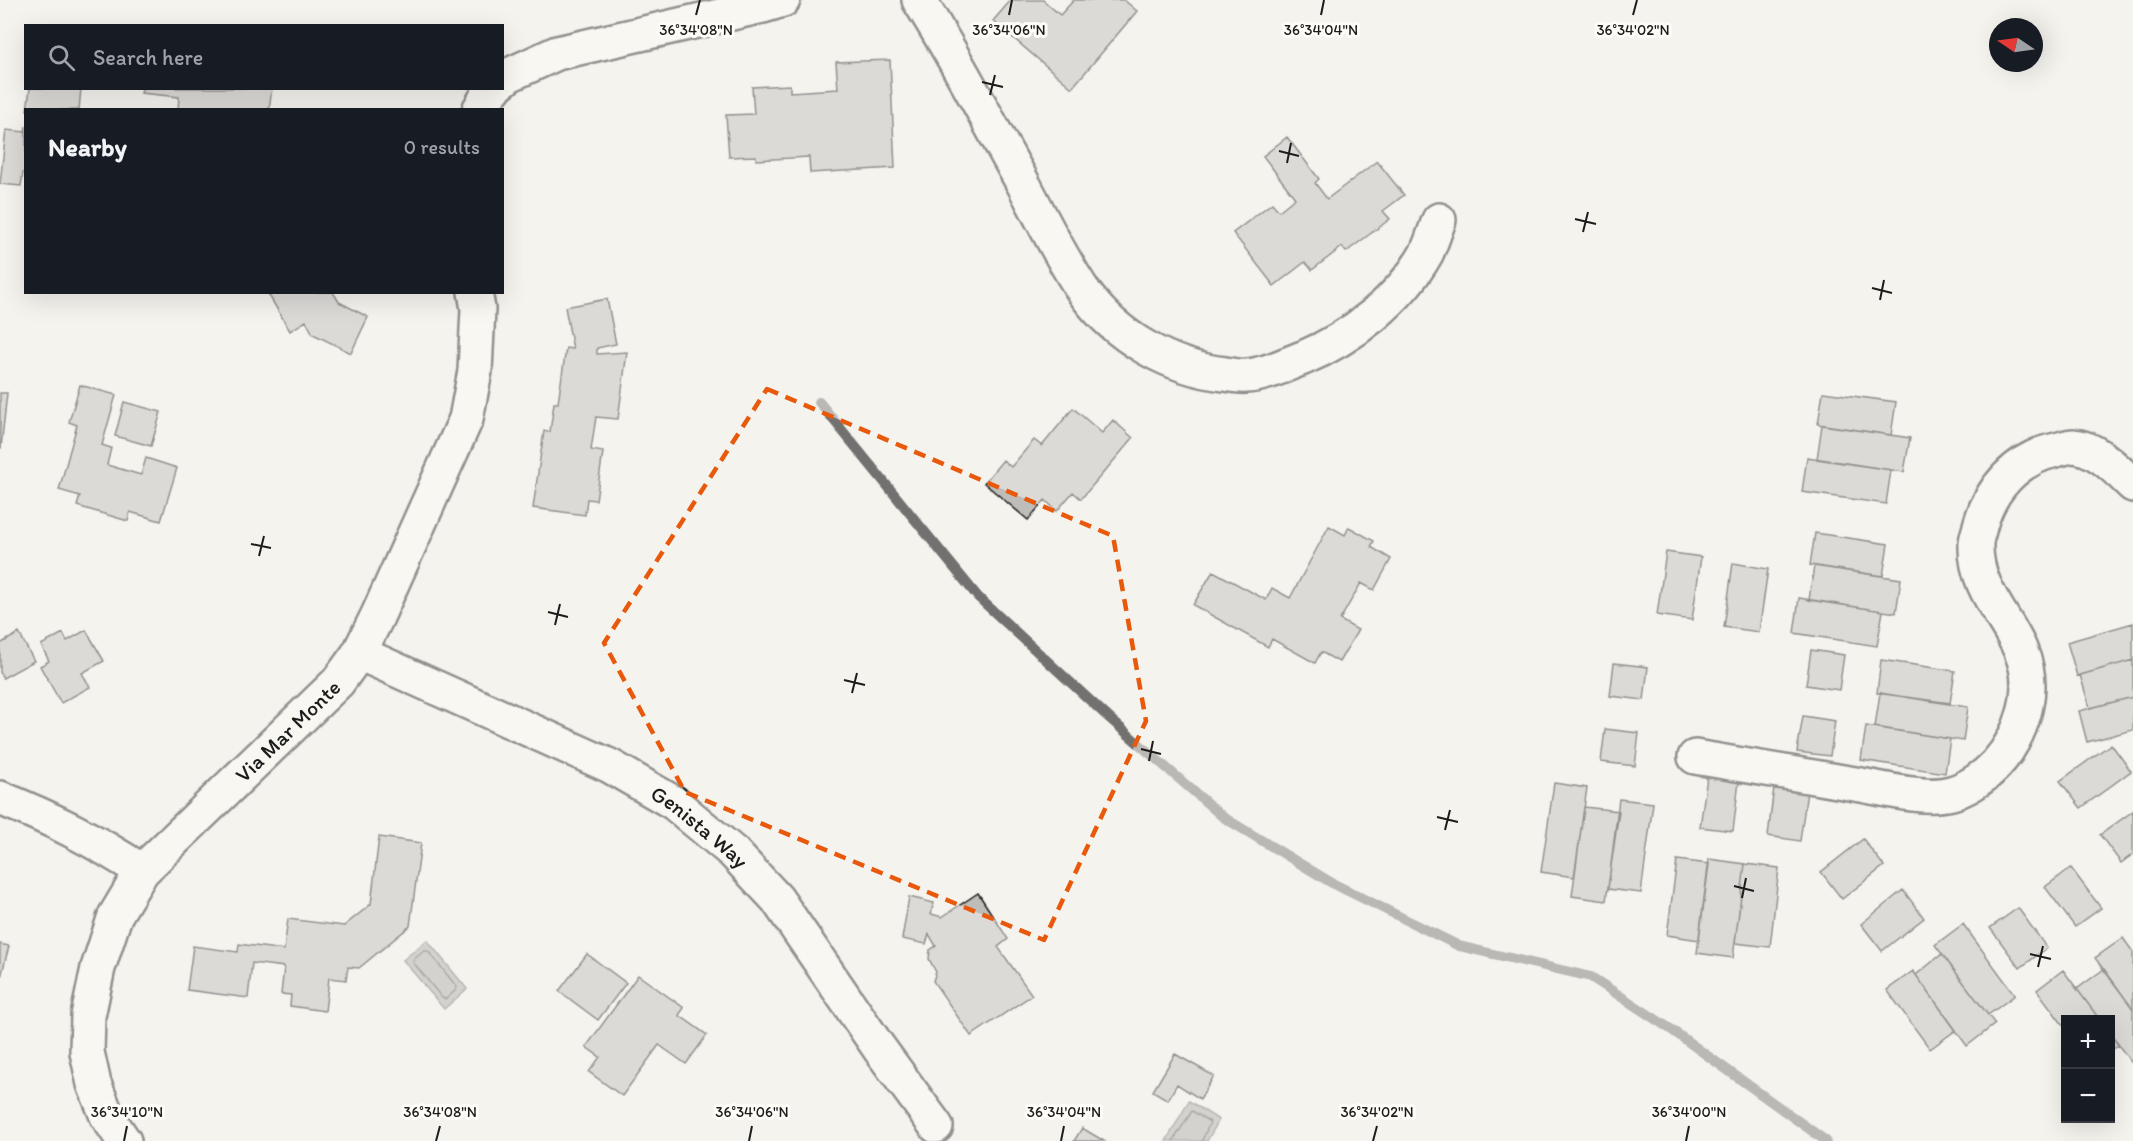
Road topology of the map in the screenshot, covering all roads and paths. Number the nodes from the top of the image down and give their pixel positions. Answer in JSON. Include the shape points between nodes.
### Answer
{"nodes":[{"id":1,"x":783,"y":0,"type":"edge"},
{"id":2,"x":919,"y":0,"type":"edge"},
{"id":3,"x":504,"y":79,"type":"edge"},
{"id":4,"x":493,"y":90,"type":"edge"},
{"id":5,"x":480,"y":108,"type":"edge"},
{"id":6,"x":1439,"y":220,"type":"dead end"},
{"id":7,"x":475,"y":294,"type":"edge"},
{"id":8,"x":2133,"y":485,"type":"edge"},
{"id":9,"x":359,"y":653,"type":"junction"},
{"id":10,"x":1695,"y":757,"type":"dead end"},
{"id":11,"x":0,"y":798,"type":"edge"},
{"id":12,"x":141,"y":871,"type":"junction"},
{"id":13,"x":936,"y":1126,"type":"dead end"},
{"id":14,"x":124,"y":1141,"type":"edge"}],
"edges":[{"from":1,"to":3,"type":"street","via":[[557,52]]},
{"from":2,"to":6,"type":"street","via":[[1085,293],[1131,339],[1161,356],[1186,366],[1248,376],[1322,350],[1363,323],[1402,287],[1426,254]]},
{"from":4,"to":5,"type":"street"},
{"from":7,"to":9,"type":"street","name":"Via Mar Monte","via":[[475,371],[466,419]]},
{"from":8,"to":10,"type":"street","via":[[2102,456],[2074,446],[2045,452],[2024,462],[1999,485],[1984,513],[1976,542],[1979,574],[2024,659],[2028,686],[2013,742],[1998,763],[1975,782],[1946,795],[1909,794]]},
{"from":9,"to":12,"type":"street","name":"Via Mar Monte","via":[[338,682]]},
{"from":9,"to":13,"type":"street","name":"Genista Way","via":[[610,766],[674,803],[734,853],[777,899]]},
{"from":11,"to":12,"type":"street","via":[[93,840]]},
{"from":12,"to":14,"type":"street","name":"Via Mar Monte","via":[[115,916],[88,1016],[87,1052],[94,1084]]}]}
